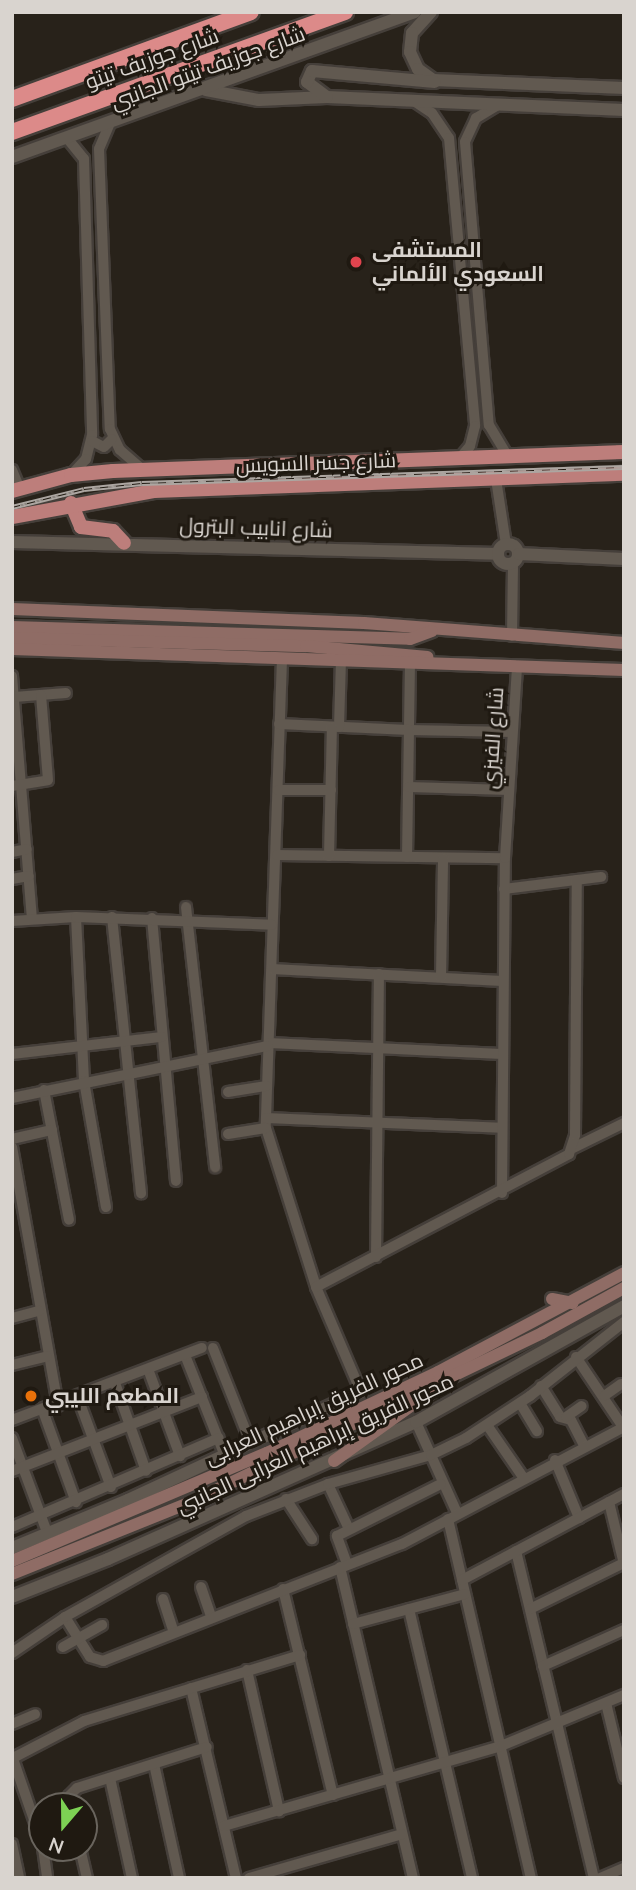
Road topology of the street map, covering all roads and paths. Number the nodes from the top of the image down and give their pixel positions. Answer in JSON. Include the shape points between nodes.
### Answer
{"nodes":[{"id":1,"x":251,"y":12,"type":"edge"},
{"id":2,"x":345,"y":12,"type":"edge"},
{"id":3,"x":415,"y":12,"type":"edge"},
{"id":4,"x":431,"y":12,"type":"edge"},
{"id":5,"x":442,"y":82,"type":"junction"},
{"id":6,"x":624,"y":88,"type":"edge"},
{"id":7,"x":206,"y":89,"type":"junction"},
{"id":8,"x":327,"y":97,"type":"junction"},
{"id":9,"x":12,"y":99,"type":"edge"},
{"id":10,"x":413,"y":101,"type":"junction"},
{"id":11,"x":499,"y":105,"type":"junction"},
{"id":12,"x":624,"y":110,"type":"edge"},
{"id":13,"x":110,"y":123,"type":"junction"},
{"id":14,"x":12,"y":132,"type":"edge"},
{"id":15,"x":67,"y":138,"type":"junction"},
{"id":16,"x":12,"y":157,"type":"edge"},
{"id":17,"x":84,"y":159,"type":"junction"},
{"id":18,"x":99,"y":161,"type":"junction"},
{"id":19,"x":473,"y":438,"type":"junction"},
{"id":20,"x":493,"y":438,"type":"junction"},
{"id":21,"x":112,"y":439,"type":"junction"},
{"id":22,"x":92,"y":441,"type":"junction"},
{"id":23,"x":624,"y":452,"type":"edge"},
{"id":24,"x":508,"y":457,"type":"junction"},
{"id":25,"x":459,"y":459,"type":"junction"},
{"id":26,"x":142,"y":469,"type":"junction"},
{"id":27,"x":12,"y":470,"type":"edge"},
{"id":28,"x":624,"y":474,"type":"edge"},
{"id":29,"x":71,"y":475,"type":"junction"},
{"id":30,"x":496,"y":479,"type":"junction"},
{"id":31,"x":16,"y":490,"type":"edge"},
{"id":32,"x":71,"y":503,"type":"junction"},
{"id":33,"x":12,"y":517,"type":"edge"},
{"id":34,"x":12,"y":542,"type":"edge"},
{"id":35,"x":124,"y":543,"type":"junction"},
{"id":36,"x":502,"y":549,"type":"junction"},
{"id":37,"x":516,"y":559,"type":"junction"},
{"id":38,"x":624,"y":559,"type":"edge"},
{"id":39,"x":12,"y":609,"type":"edge"},
{"id":40,"x":12,"y":627,"type":"edge"},
{"id":41,"x":436,"y":630,"type":"junction"},
{"id":42,"x":512,"y":636,"type":"junction"},
{"id":43,"x":12,"y":638,"type":"edge"},
{"id":44,"x":624,"y":643,"type":"edge"},
{"id":45,"x":12,"y":649,"type":"edge"},
{"id":46,"x":282,"y":659,"type":"junction"},
{"id":47,"x":341,"y":661,"type":"junction"},
{"id":48,"x":410,"y":663,"type":"junction"},
{"id":49,"x":443,"y":663,"type":"junction"},
{"id":50,"x":517,"y":666,"type":"junction"},
{"id":51,"x":624,"y":670,"type":"edge"},
{"id":52,"x":12,"y":676,"type":"edge"},
{"id":53,"x":65,"y":693,"type":"dead end"},
{"id":54,"x":41,"y":695,"type":"junction"},
{"id":55,"x":14,"y":699,"type":"edge"},
{"id":56,"x":279,"y":724,"type":"junction"},
{"id":57,"x":336,"y":727,"type":"junction"},
{"id":58,"x":409,"y":730,"type":"junction"},
{"id":59,"x":512,"y":732,"type":"junction"},
{"id":60,"x":15,"y":741,"type":"edge"},
{"id":61,"x":18,"y":785,"type":"edge"},
{"id":62,"x":409,"y":787,"type":"junction"},
{"id":63,"x":278,"y":790,"type":"junction"},
{"id":64,"x":331,"y":790,"type":"junction"},
{"id":65,"x":508,"y":790,"type":"junction"},
{"id":66,"x":27,"y":849,"type":"junction"},
{"id":67,"x":12,"y":852,"type":"edge"},
{"id":68,"x":277,"y":855,"type":"junction"},
{"id":69,"x":329,"y":856,"type":"junction"},
{"id":70,"x":407,"y":857,"type":"junction"},
{"id":71,"x":443,"y":858,"type":"junction"},
{"id":72,"x":505,"y":858,"type":"junction"},
{"id":73,"x":29,"y":876,"type":"junction"},
{"id":74,"x":601,"y":877,"type":"dead end"},
{"id":75,"x":12,"y":879,"type":"edge"},
{"id":76,"x":577,"y":880,"type":"junction"},
{"id":77,"x":504,"y":889,"type":"junction"},
{"id":78,"x":186,"y":907,"type":"dead end"},
{"id":79,"x":76,"y":917,"type":"junction"},
{"id":80,"x":112,"y":917,"type":"junction"},
{"id":81,"x":32,"y":918,"type":"junction"},
{"id":82,"x":152,"y":918,"type":"junction"},
{"id":83,"x":187,"y":920,"type":"junction"},
{"id":84,"x":12,"y":921,"type":"edge"},
{"id":85,"x":272,"y":925,"type":"junction"},
{"id":86,"x":272,"y":969,"type":"junction"},
{"id":87,"x":379,"y":974,"type":"junction"},
{"id":88,"x":440,"y":977,"type":"junction"},
{"id":89,"x":502,"y":981,"type":"junction"},
{"id":90,"x":162,"y":1037,"type":"junction"},
{"id":91,"x":124,"y":1041,"type":"junction"},
{"id":92,"x":269,"y":1044,"type":"junction"},
{"id":93,"x":83,"y":1045,"type":"junction"},
{"id":94,"x":378,"y":1048,"type":"junction"},
{"id":95,"x":12,"y":1054,"type":"edge"},
{"id":96,"x":502,"y":1054,"type":"junction"},
{"id":97,"x":203,"y":1057,"type":"junction"},
{"id":98,"x":165,"y":1065,"type":"junction"},
{"id":99,"x":128,"y":1072,"type":"junction"},
{"id":100,"x":84,"y":1081,"type":"junction"},
{"id":101,"x":267,"y":1086,"type":"junction"},
{"id":102,"x":44,"y":1090,"type":"junction"},
{"id":103,"x":228,"y":1092,"type":"dead end"},
{"id":104,"x":12,"y":1098,"type":"edge"},
{"id":105,"x":266,"y":1123,"type":"junction"},
{"id":106,"x":377,"y":1123,"type":"junction"},
{"id":107,"x":624,"y":1123,"type":"edge"},
{"id":108,"x":501,"y":1128,"type":"junction"},
{"id":109,"x":52,"y":1130,"type":"junction"},
{"id":110,"x":228,"y":1133,"type":"dead end"},
{"id":111,"x":12,"y":1139,"type":"edge"},
{"id":112,"x":12,"y":1147,"type":"edge"},
{"id":113,"x":573,"y":1148,"type":"junction"},
{"id":114,"x":215,"y":1167,"type":"dead end"},
{"id":115,"x":176,"y":1181,"type":"dead end"},
{"id":116,"x":16,"y":1185,"type":"edge"},
{"id":117,"x":141,"y":1193,"type":"dead end"},
{"id":118,"x":502,"y":1193,"type":"junction"},
{"id":119,"x":106,"y":1207,"type":"dead end"},
{"id":120,"x":69,"y":1220,"type":"dead end"},
{"id":121,"x":376,"y":1257,"type":"junction"},
{"id":122,"x":624,"y":1273,"type":"edge"},
{"id":123,"x":316,"y":1287,"type":"junction"},
{"id":124,"x":624,"y":1288,"type":"edge"},
{"id":125,"x":552,"y":1299,"type":"dead end"},
{"id":126,"x":574,"y":1303,"type":"junction"},
{"id":127,"x":624,"y":1306,"type":"edge"},
{"id":128,"x":40,"y":1311,"type":"junction"},
{"id":129,"x":12,"y":1318,"type":"edge"},
{"id":130,"x":622,"y":1327,"type":"edge"},
{"id":131,"x":202,"y":1348,"type":"dead end"},
{"id":132,"x":213,"y":1348,"type":"dead end"},
{"id":133,"x":185,"y":1355,"type":"junction"},
{"id":134,"x":47,"y":1356,"type":"junction"},
{"id":135,"x":576,"y":1357,"type":"junction"},
{"id":136,"x":12,"y":1365,"type":"edge"},
{"id":137,"x":148,"y":1369,"type":"junction"},
{"id":138,"x":115,"y":1383,"type":"junction"},
{"id":139,"x":440,"y":1383,"type":"junction"},
{"id":140,"x":621,"y":1384,"type":"dead end"},
{"id":141,"x":541,"y":1386,"type":"junction"},
{"id":142,"x":361,"y":1392,"type":"joint"},
{"id":143,"x":604,"y":1396,"type":"junction"},
{"id":144,"x":202,"y":1397,"type":"junction"},
{"id":145,"x":78,"y":1398,"type":"junction"},
{"id":146,"x":520,"y":1403,"type":"junction"},
{"id":147,"x":58,"y":1406,"type":"junction"},
{"id":148,"x":582,"y":1406,"type":"dead end"},
{"id":149,"x":43,"y":1411,"type":"junction"},
{"id":150,"x":165,"y":1411,"type":"junction"},
{"id":151,"x":566,"y":1417,"type":"junction"},
{"id":152,"x":12,"y":1420,"type":"edge"},
{"id":153,"x":416,"y":1422,"type":"junction"},
{"id":154,"x":131,"y":1425,"type":"junction"},
{"id":155,"x":487,"y":1425,"type":"junction"},
{"id":156,"x":623,"y":1427,"type":"edge"},
{"id":157,"x":537,"y":1431,"type":"dead end"},
{"id":158,"x":12,"y":1438,"type":"edge"},
{"id":159,"x":219,"y":1438,"type":"junction"},
{"id":160,"x":93,"y":1440,"type":"junction"},
{"id":161,"x":251,"y":1444,"type":"junction"},
{"id":162,"x":584,"y":1446,"type":"junction"},
{"id":163,"x":58,"y":1453,"type":"junction"},
{"id":164,"x":431,"y":1455,"type":"junction"},
{"id":165,"x":180,"y":1456,"type":"junction"},
{"id":166,"x":225,"y":1456,"type":"junction"},
{"id":167,"x":555,"y":1460,"type":"junction"},
{"id":168,"x":334,"y":1461,"type":"junction"},
{"id":169,"x":17,"y":1469,"type":"edge"},
{"id":170,"x":146,"y":1471,"type":"junction"},
{"id":171,"x":523,"y":1477,"type":"junction"},
{"id":172,"x":328,"y":1484,"type":"junction"},
{"id":173,"x":442,"y":1484,"type":"junction"},
{"id":174,"x":111,"y":1487,"type":"junction"},
{"id":175,"x":624,"y":1493,"type":"edge"},
{"id":176,"x":286,"y":1499,"type":"junction"},
{"id":177,"x":76,"y":1502,"type":"junction"},
{"id":178,"x":609,"y":1502,"type":"junction"},
{"id":179,"x":40,"y":1516,"type":"junction"},
{"id":180,"x":452,"y":1516,"type":"junction"},
{"id":181,"x":579,"y":1517,"type":"junction"},
{"id":182,"x":12,"y":1527,"type":"edge"},
{"id":183,"x":349,"y":1529,"type":"junction"},
{"id":184,"x":312,"y":1539,"type":"dead end"},
{"id":185,"x":50,"y":1541,"type":"junction"},
{"id":186,"x":12,"y":1548,"type":"edge"},
{"id":187,"x":516,"y":1551,"type":"junction"},
{"id":188,"x":12,"y":1561,"type":"edge"},
{"id":189,"x":624,"y":1563,"type":"edge"},
{"id":190,"x":344,"y":1566,"type":"junction"},
{"id":191,"x":12,"y":1574,"type":"edge"},
{"id":192,"x":462,"y":1580,"type":"junction"},
{"id":193,"x":201,"y":1587,"type":"dead end"},
{"id":194,"x":283,"y":1589,"type":"junction"},
{"id":195,"x":465,"y":1594,"type":"junction"},
{"id":196,"x":12,"y":1597,"type":"edge"},
{"id":197,"x":163,"y":1599,"type":"dead end"},
{"id":198,"x":409,"y":1609,"type":"junction"},
{"id":199,"x":530,"y":1609,"type":"junction"},
{"id":200,"x":211,"y":1616,"type":"junction"},
{"id":201,"x":65,"y":1617,"type":"junction"},
{"id":202,"x":353,"y":1624,"type":"junction"},
{"id":203,"x":102,"y":1625,"type":"dead end"},
{"id":204,"x":173,"y":1630,"type":"junction"},
{"id":205,"x":624,"y":1630,"type":"edge"},
{"id":206,"x":78,"y":1638,"type":"junction"},
{"id":207,"x":63,"y":1647,"type":"dead end"},
{"id":208,"x":12,"y":1653,"type":"edge"},
{"id":209,"x":300,"y":1655,"type":"junction"},
{"id":210,"x":543,"y":1666,"type":"junction"},
{"id":211,"x":247,"y":1670,"type":"junction"},
{"id":212,"x":191,"y":1688,"type":"junction"},
{"id":213,"x":624,"y":1695,"type":"edge"},
{"id":214,"x":606,"y":1703,"type":"junction"},
{"id":215,"x":35,"y":1714,"type":"dead end"},
{"id":216,"x":12,"y":1724,"type":"edge"},
{"id":217,"x":558,"y":1724,"type":"junction"},
{"id":218,"x":500,"y":1746,"type":"junction"},
{"id":219,"x":207,"y":1747,"type":"junction"},
{"id":220,"x":13,"y":1757,"type":"edge"},
{"id":221,"x":446,"y":1763,"type":"junction"},
{"id":222,"x":154,"y":1764,"type":"junction"},
{"id":223,"x":110,"y":1777,"type":"junction"},
{"id":224,"x":624,"y":1778,"type":"edge"},
{"id":225,"x":390,"y":1779,"type":"junction"},
{"id":226,"x":75,"y":1792,"type":"edge"},
{"id":227,"x":333,"y":1795,"type":"junction"},
{"id":228,"x":28,"y":1801,"type":"edge"},
{"id":229,"x":279,"y":1811,"type":"junction"},
{"id":230,"x":225,"y":1826,"type":"junction"},
{"id":231,"x":402,"y":1834,"type":"junction"},
{"id":232,"x":12,"y":1844,"type":"edge"},
{"id":233,"x":624,"y":1868,"type":"edge"},
{"id":234,"x":19,"y":1878,"type":"edge"},
{"id":235,"x":132,"y":1878,"type":"edge"},
{"id":236,"x":179,"y":1878,"type":"edge"},
{"id":237,"x":236,"y":1878,"type":"edge"},
{"id":238,"x":249,"y":1878,"type":"edge"},
{"id":239,"x":413,"y":1878,"type":"edge"},
{"id":240,"x":472,"y":1878,"type":"edge"},
{"id":241,"x":531,"y":1878,"type":"edge"},
{"id":242,"x":594,"y":1878,"type":"edge"},
{"id":243,"x":600,"y":1878,"type":"edge"}],
"edges":[{"from":1,"to":9,"type":"highway","name":"شارع جوزيف تيتو"},
{"from":2,"to":14,"type":"highway","name":"شارع جوزيف تيتو"},
{"from":3,"to":7,"type":"street","name":"شارع جوزيف تيتو الجانبي"},
{"from":4,"to":5,"type":"street","via":[[412,33],[410,52],[418,69]]},
{"from":5,"to":6,"type":"street"},
{"from":5,"to":8,"type":"street","via":[[312,71],[307,82]]},
{"from":7,"to":8,"type":"street","via":[[258,100]]},
{"from":7,"to":13,"type":"street","name":"شارع جوزيف تيتو الجانبي"},
{"from":8,"to":10,"type":"street"},
{"from":10,"to":11,"type":"street"},
{"from":10,"to":19,"type":"street","via":[[437,118],[449,138]]},
{"from":11,"to":12,"type":"street"},
{"from":11,"to":20,"type":"street","via":[[476,118],[465,142]]},
{"from":13,"to":15,"type":"street","name":"شارع جوزيف تيتو الجانبي"},
{"from":13,"to":18,"type":"street","via":[[101,138]]},
{"from":15,"to":16,"type":"street","name":"شارع جوزيف تيتو الجانبي"},
{"from":15,"to":17,"type":"street"},
{"from":17,"to":18,"type":"street","via":[[92,156]]},
{"from":17,"to":22,"type":"street"},
{"from":18,"to":21,"type":"street"},
{"from":19,"to":20,"type":"street"},
{"from":19,"to":25,"type":"street"},
{"from":20,"to":24,"type":"street"},
{"from":21,"to":22,"type":"street","via":[[104,447]]},
{"from":21,"to":26,"type":"street"},
{"from":22,"to":29,"type":"street","via":[[86,459]]},
{"from":23,"to":24,"type":"main road","name":"شارع جسر السويس"},
{"from":24,"to":25,"type":"main road","name":"شارع جسر السويس"},
{"from":25,"to":26,"type":"main road","name":"شارع جسر السويس"},
{"from":26,"to":29,"type":"main road","name":"شارع جسر السويس"},
{"from":27,"to":31,"type":"street"},
{"from":28,"to":30,"type":"main road","name":"شارع جسر السويس"},
{"from":29,"to":31,"type":"main road","name":"شارع جسر السويس"},
{"from":30,"to":32,"type":"main road","name":"شارع جسر السويس","via":[[154,491]]},
{"from":30,"to":36,"type":"street"},
{"from":32,"to":33,"type":"main road","name":"شارع جسر السويس"},
{"from":32,"to":35,"type":"main road","via":[[81,527],[113,531]]},
{"from":34,"to":35,"type":"street","name":"شارع انابيب البترول"},
{"from":35,"to":36,"type":"street","name":"شارع انابيب البترول"},
{"from":36,"to":37,"type":"street","via":[[515,546]]},
{"from":36,"to":37,"type":"street","via":[[501,562]]},
{"from":37,"to":38,"type":"street"},
{"from":37,"to":42,"type":"street"},
{"from":39,"to":41,"type":"main road"},
{"from":40,"to":41,"type":"main road","via":[[410,639]]},
{"from":41,"to":42,"type":"main road"},
{"from":42,"to":44,"type":"main road"},
{"from":43,"to":49,"type":"main road","via":[[306,646],[421,655]]},
{"from":45,"to":46,"type":"main road","name":"شارع الفيزي"},
{"from":46,"to":47,"type":"main road","name":"شارع الفيزي"},
{"from":46,"to":56,"type":"street"},
{"from":47,"to":48,"type":"main road","name":"شارع الفيزي"},
{"from":47,"to":57,"type":"street"},
{"from":48,"to":49,"type":"main road","name":"شارع الفيزي"},
{"from":48,"to":58,"type":"street"},
{"from":49,"to":50,"type":"main road","name":"شارع الفيزي"},
{"from":50,"to":51,"type":"main road"},
{"from":50,"to":59,"type":"street","name":"شارع الفيزي"},
{"from":52,"to":55,"type":"street"},
{"from":53,"to":54,"type":"street"},
{"from":54,"to":55,"type":"street"},
{"from":54,"to":61,"type":"street","via":[[48,780]]},
{"from":55,"to":60,"type":"street"},
{"from":56,"to":57,"type":"street"},
{"from":56,"to":63,"type":"street"},
{"from":57,"to":58,"type":"street"},
{"from":57,"to":64,"type":"street"},
{"from":58,"to":59,"type":"street"},
{"from":58,"to":62,"type":"street"},
{"from":59,"to":65,"type":"street","name":"شارع الفيزي"},
{"from":60,"to":61,"type":"street"},
{"from":61,"to":66,"type":"street"},
{"from":62,"to":65,"type":"street"},
{"from":62,"to":70,"type":"street"},
{"from":63,"to":64,"type":"street"},
{"from":63,"to":68,"type":"street"},
{"from":64,"to":69,"type":"street"},
{"from":65,"to":72,"type":"street","name":"شارع الفيزي"},
{"from":66,"to":67,"type":"street"},
{"from":66,"to":73,"type":"street"},
{"from":68,"to":69,"type":"street"},
{"from":68,"to":85,"type":"street"},
{"from":69,"to":70,"type":"street"},
{"from":70,"to":71,"type":"street"},
{"from":71,"to":72,"type":"street"},
{"from":71,"to":88,"type":"street"},
{"from":72,"to":77,"type":"street","name":"شارع الفيزي"},
{"from":73,"to":75,"type":"street"},
{"from":73,"to":81,"type":"street"},
{"from":74,"to":76,"type":"street"},
{"from":76,"to":77,"type":"street"},
{"from":76,"to":113,"type":"street"},
{"from":77,"to":89,"type":"street","name":"شارع الفيزي"},
{"from":78,"to":83,"type":"street"},
{"from":79,"to":80,"type":"street"},
{"from":79,"to":81,"type":"street"},
{"from":79,"to":93,"type":"street"},
{"from":80,"to":82,"type":"street"},
{"from":80,"to":91,"type":"street"},
{"from":81,"to":84,"type":"street"},
{"from":82,"to":83,"type":"street"},
{"from":82,"to":90,"type":"street"},
{"from":83,"to":85,"type":"street"},
{"from":83,"to":97,"type":"street"},
{"from":85,"to":86,"type":"street"},
{"from":86,"to":87,"type":"street"},
{"from":86,"to":92,"type":"street"},
{"from":87,"to":88,"type":"street"},
{"from":87,"to":94,"type":"street"},
{"from":88,"to":89,"type":"street"},
{"from":89,"to":96,"type":"street","name":"شارع الفيزي"},
{"from":90,"to":91,"type":"street"},
{"from":90,"to":98,"type":"street"},
{"from":91,"to":93,"type":"street"},
{"from":91,"to":99,"type":"street"},
{"from":92,"to":94,"type":"street"},
{"from":92,"to":97,"type":"street"},
{"from":92,"to":101,"type":"street"},
{"from":93,"to":95,"type":"street"},
{"from":93,"to":100,"type":"street"},
{"from":94,"to":96,"type":"street"},
{"from":94,"to":106,"type":"street"},
{"from":96,"to":108,"type":"street","name":"شارع الفيزي"},
{"from":97,"to":98,"type":"street"},
{"from":97,"to":114,"type":"street"},
{"from":98,"to":99,"type":"street"},
{"from":98,"to":115,"type":"street"},
{"from":99,"to":100,"type":"street"},
{"from":99,"to":117,"type":"street"},
{"from":100,"to":102,"type":"street"},
{"from":100,"to":119,"type":"street"},
{"from":101,"to":103,"type":"street"},
{"from":101,"to":105,"type":"street"},
{"from":102,"to":104,"type":"street"},
{"from":102,"to":109,"type":"street"},
{"from":105,"to":106,"type":"street"},
{"from":105,"to":110,"type":"street"},
{"from":105,"to":123,"type":"street"},
{"from":106,"to":108,"type":"street"},
{"from":106,"to":121,"type":"street"},
{"from":107,"to":113,"type":"street"},
{"from":108,"to":118,"type":"street","name":"شارع الفيزي"},
{"from":109,"to":111,"type":"street"},
{"from":109,"to":120,"type":"street"},
{"from":112,"to":116,"type":"street"},
{"from":113,"to":118,"type":"street","via":[[565,1158]]},
{"from":116,"to":128,"type":"street"},
{"from":118,"to":121,"type":"street"},
{"from":121,"to":123,"type":"street"},
{"from":122,"to":126,"type":"main road","name":"محور الفريق إبراهيم العرابى"},
{"from":123,"to":142,"type":"street"},
{"from":124,"to":139,"type":"main road","name":"محور الفريق إبراهيم العرابى"},
{"from":125,"to":126,"type":"main road"},
{"from":126,"to":185,"type":"main road","name":"محور الفريق إبراهيم العرابى","via":[[256,1459]]},
{"from":127,"to":153,"type":"street","name":"محور الفريق إبراهيم العرابى الجانبي"},
{"from":128,"to":129,"type":"street"},
{"from":128,"to":134,"type":"street"},
{"from":130,"to":135,"type":"street"},
{"from":131,"to":133,"type":"street"},
{"from":132,"to":161,"type":"street"},
{"from":133,"to":137,"type":"street"},
{"from":133,"to":144,"type":"street"},
{"from":134,"to":136,"type":"street"},
{"from":134,"to":147,"type":"street"},
{"from":135,"to":141,"type":"street"},
{"from":135,"to":143,"type":"street"},
{"from":137,"to":138,"type":"street"},
{"from":137,"to":150,"type":"street"},
{"from":138,"to":145,"type":"street"},
{"from":138,"to":154,"type":"street"},
{"from":139,"to":168,"type":"main road","via":[[407,1413]]},
{"from":139,"to":191,"type":"main road","name":"محور الفريق إبراهيم العرابى","via":[[191,1502]]},
{"from":140,"to":143,"type":"street"},
{"from":141,"to":146,"type":"street"},
{"from":141,"to":151,"type":"street","via":[[560,1417]]},
{"from":142,"to":161,"type":"street","name":"محور الفريق إبراهيم العرابى الجانبي"},
{"from":143,"to":156,"type":"street"},
{"from":144,"to":150,"type":"street"},
{"from":144,"to":159,"type":"street"},
{"from":145,"to":147,"type":"street"},
{"from":145,"to":160,"type":"street"},
{"from":146,"to":155,"type":"street"},
{"from":146,"to":157,"type":"street"},
{"from":147,"to":149,"type":"street"},
{"from":148,"to":151,"type":"street"},
{"from":149,"to":152,"type":"street"},
{"from":149,"to":163,"type":"street"},
{"from":150,"to":154,"type":"street"},
{"from":150,"to":165,"type":"street"},
{"from":151,"to":162,"type":"street"},
{"from":153,"to":164,"type":"street"},
{"from":153,"to":168,"type":"street","name":"محور الفريق إبراهيم العرابى الجانبي"},
{"from":154,"to":160,"type":"street"},
{"from":154,"to":170,"type":"street"},
{"from":155,"to":164,"type":"street"},
{"from":155,"to":171,"type":"street"},
{"from":156,"to":162,"type":"street"},
{"from":158,"to":169,"type":"street"},
{"from":159,"to":165,"type":"street"},
{"from":159,"to":166,"type":"street"},
{"from":160,"to":163,"type":"street"},
{"from":160,"to":174,"type":"street"},
{"from":161,"to":166,"type":"street","name":"محور الفريق إبراهيم العرابى الجانبي"},
{"from":162,"to":167,"type":"street"},
{"from":163,"to":169,"type":"street"},
{"from":163,"to":177,"type":"street"},
{"from":164,"to":172,"type":"street"},
{"from":164,"to":173,"type":"street"},
{"from":165,"to":170,"type":"street"},
{"from":166,"to":185,"type":"street","name":"محور الفريق إبراهيم العرابى الجانبي"},
{"from":167,"to":171,"type":"street"},
{"from":167,"to":181,"type":"street"},
{"from":168,"to":196,"type":"street","name":"محور الفريق إبراهيم العرابى الجانبي"},
{"from":169,"to":179,"type":"street"},
{"from":170,"to":174,"type":"street"},
{"from":171,"to":180,"type":"street"},
{"from":172,"to":176,"type":"street"},
{"from":172,"to":183,"type":"street"},
{"from":173,"to":180,"type":"street"},
{"from":173,"to":183,"type":"street"},
{"from":174,"to":177,"type":"street"},
{"from":175,"to":178,"type":"street"},
{"from":176,"to":184,"type":"street"},
{"from":176,"to":201,"type":"street"},
{"from":177,"to":179,"type":"street"},
{"from":178,"to":181,"type":"street"},
{"from":178,"to":189,"type":"street"},
{"from":179,"to":182,"type":"street"},
{"from":179,"to":185,"type":"street"},
{"from":180,"to":190,"type":"street","via":[[410,1540]]},
{"from":180,"to":192,"type":"street"},
{"from":181,"to":187,"type":"street"},
{"from":183,"to":190,"type":"street","via":[[336,1540]]},
{"from":185,"to":186,"type":"street","name":"محور الفريق إبراهيم العرابى الجانبي"},
{"from":185,"to":188,"type":"main road","name":"محور الفريق إبراهيم العرابى"},
{"from":187,"to":192,"type":"street"},
{"from":187,"to":199,"type":"street"},
{"from":189,"to":199,"type":"street"},
{"from":190,"to":194,"type":"street"},
{"from":190,"to":202,"type":"street"},
{"from":192,"to":195,"type":"street"},
{"from":193,"to":200,"type":"street"},
{"from":194,"to":200,"type":"street"},
{"from":194,"to":209,"type":"street"},
{"from":195,"to":198,"type":"street"},
{"from":195,"to":218,"type":"street"},
{"from":197,"to":204,"type":"street"},
{"from":198,"to":202,"type":"street"},
{"from":198,"to":221,"type":"street"},
{"from":199,"to":210,"type":"street"},
{"from":200,"to":204,"type":"street"},
{"from":201,"to":206,"type":"street"},
{"from":201,"to":208,"type":"street"},
{"from":202,"to":225,"type":"street"},
{"from":203,"to":206,"type":"street"},
{"from":204,"to":206,"type":"street","via":[[98,1662]]},
{"from":205,"to":210,"type":"street"},
{"from":206,"to":207,"type":"street"},
{"from":209,"to":211,"type":"street"},
{"from":209,"to":227,"type":"street"},
{"from":210,"to":217,"type":"street"},
{"from":211,"to":212,"type":"street"},
{"from":211,"to":229,"type":"street"},
{"from":212,"to":219,"type":"street"},
{"from":212,"to":220,"type":"street","via":[[84,1721]]},
{"from":213,"to":214,"type":"street"},
{"from":214,"to":217,"type":"street"},
{"from":214,"to":224,"type":"street"},
{"from":215,"to":216,"type":"street"},
{"from":217,"to":218,"type":"street"},
{"from":217,"to":242,"type":"street"},
{"from":218,"to":221,"type":"street"},
{"from":218,"to":241,"type":"street"},
{"from":219,"to":222,"type":"street"},
{"from":219,"to":230,"type":"street"},
{"from":220,"to":228,"type":"street"},
{"from":221,"to":225,"type":"street"},
{"from":221,"to":240,"type":"street"},
{"from":222,"to":223,"type":"street"},
{"from":222,"to":236,"type":"street"},
{"from":223,"to":226,"type":"street"},
{"from":223,"to":235,"type":"street"},
{"from":225,"to":227,"type":"street"},
{"from":225,"to":231,"type":"street"},
{"from":227,"to":229,"type":"street"},
{"from":229,"to":230,"type":"street"},
{"from":230,"to":237,"type":"street"},
{"from":231,"to":238,"type":"street"},
{"from":231,"to":239,"type":"street"},
{"from":232,"to":234,"type":"street"},
{"from":233,"to":243,"type":"street"}]}
